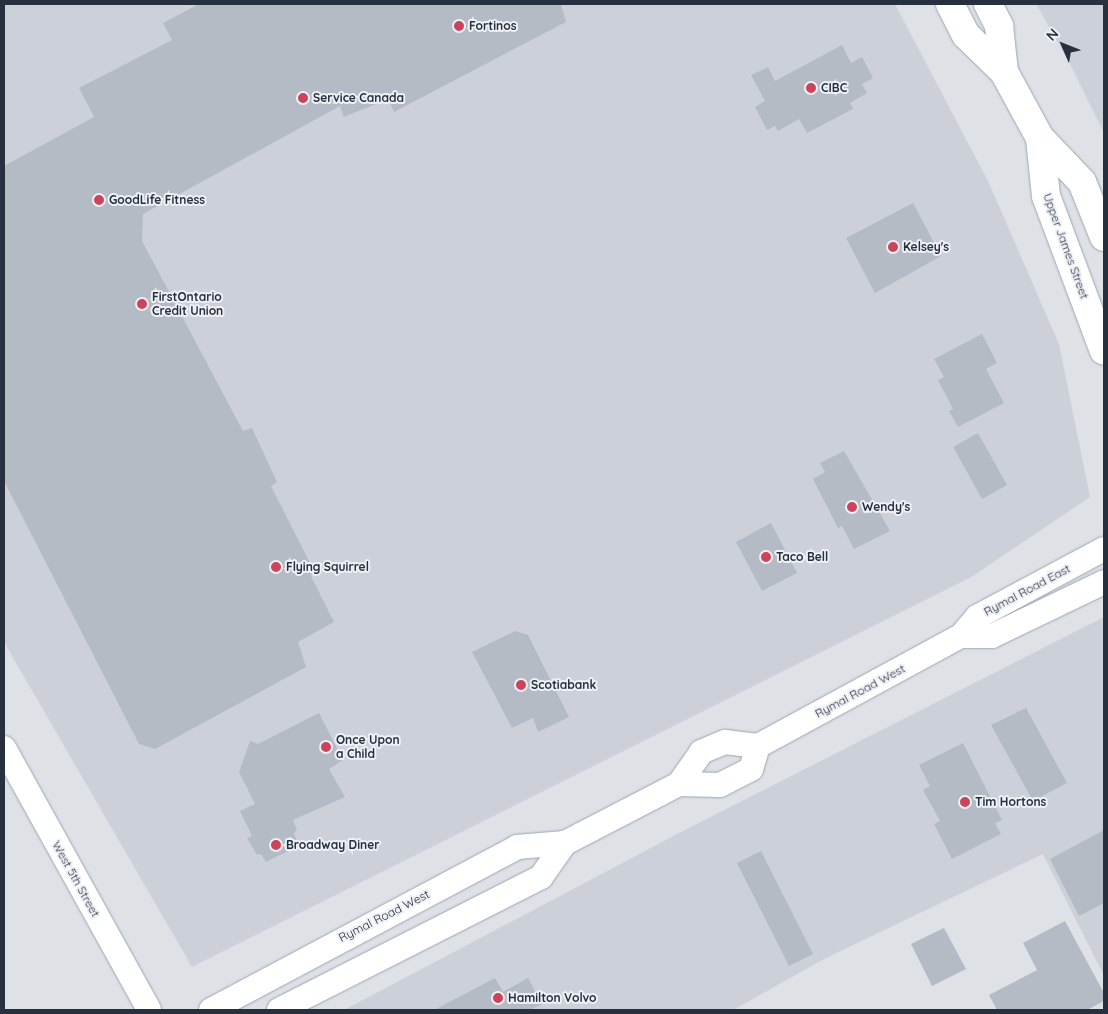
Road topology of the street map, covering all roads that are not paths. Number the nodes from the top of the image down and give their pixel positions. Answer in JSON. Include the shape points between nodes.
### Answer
{"nodes":[{"id":1,"x":950,"y":4,"type":"edge"},
{"id":2,"x":988,"y":4,"type":"edge"},
{"id":3,"x":1004,"y":72,"type":"junction"},
{"id":4,"x":1040,"y":138,"type":"junction"},
{"id":5,"x":1104,"y":237,"type":"edge"},
{"id":6,"x":1104,"y":351,"type":"edge"},
{"id":7,"x":1104,"y":549,"type":"edge"},
{"id":8,"x":1104,"y":582,"type":"edge"},
{"id":9,"x":961,"y":636,"type":"junction"},
{"id":10,"x":758,"y":746,"type":"junction"},
{"id":11,"x":4,"y":748,"type":"edge"},
{"id":12,"x":679,"y":784,"type":"junction"},
{"id":13,"x":564,"y":843,"type":"junction"},
{"id":14,"x":148,"y":1010,"type":"edge"},
{"id":15,"x":211,"y":1010,"type":"edge"},
{"id":16,"x":279,"y":1010,"type":"edge"}],
"edges":[{"from":1,"to":3,"type":"main road","name":"Upper James Street","via":[[966,35]]},
{"from":2,"to":3,"type":"main road","name":"Upper James Street","via":[[999,26]]},
{"from":3,"to":4,"type":"main road","name":"Upper James Street"},
{"from":4,"to":5,"type":"main road","name":"Upper James Street","via":[[1082,182]]},
{"from":4,"to":6,"type":"main road","name":"Upper James Street","via":[[1046,196]]},
{"from":7,"to":9,"type":"main road","name":"Rymal Road East","via":[[976,617]]},
{"from":8,"to":9,"type":"main road","name":"Rymal Road East","via":[[992,636]]},
{"from":9,"to":10,"type":"main road","name":"Rymal Road West"},
{"from":10,"to":12,"type":"main road","name":"Rymal Road West","via":[[725,742],[701,752]]},
{"from":10,"to":12,"type":"main road","name":"Rymal Road West","via":[[750,769],[720,785]]},
{"from":11,"to":14,"type":"main road","name":"West 5th Street"},
{"from":12,"to":13,"type":"main road","name":"Rymal Road West"},
{"from":13,"to":15,"type":"main road","name":"Rymal Road West","via":[[518,847]]},
{"from":13,"to":16,"type":"main road","name":"Rymal Road West","via":[[541,877]]}]}
